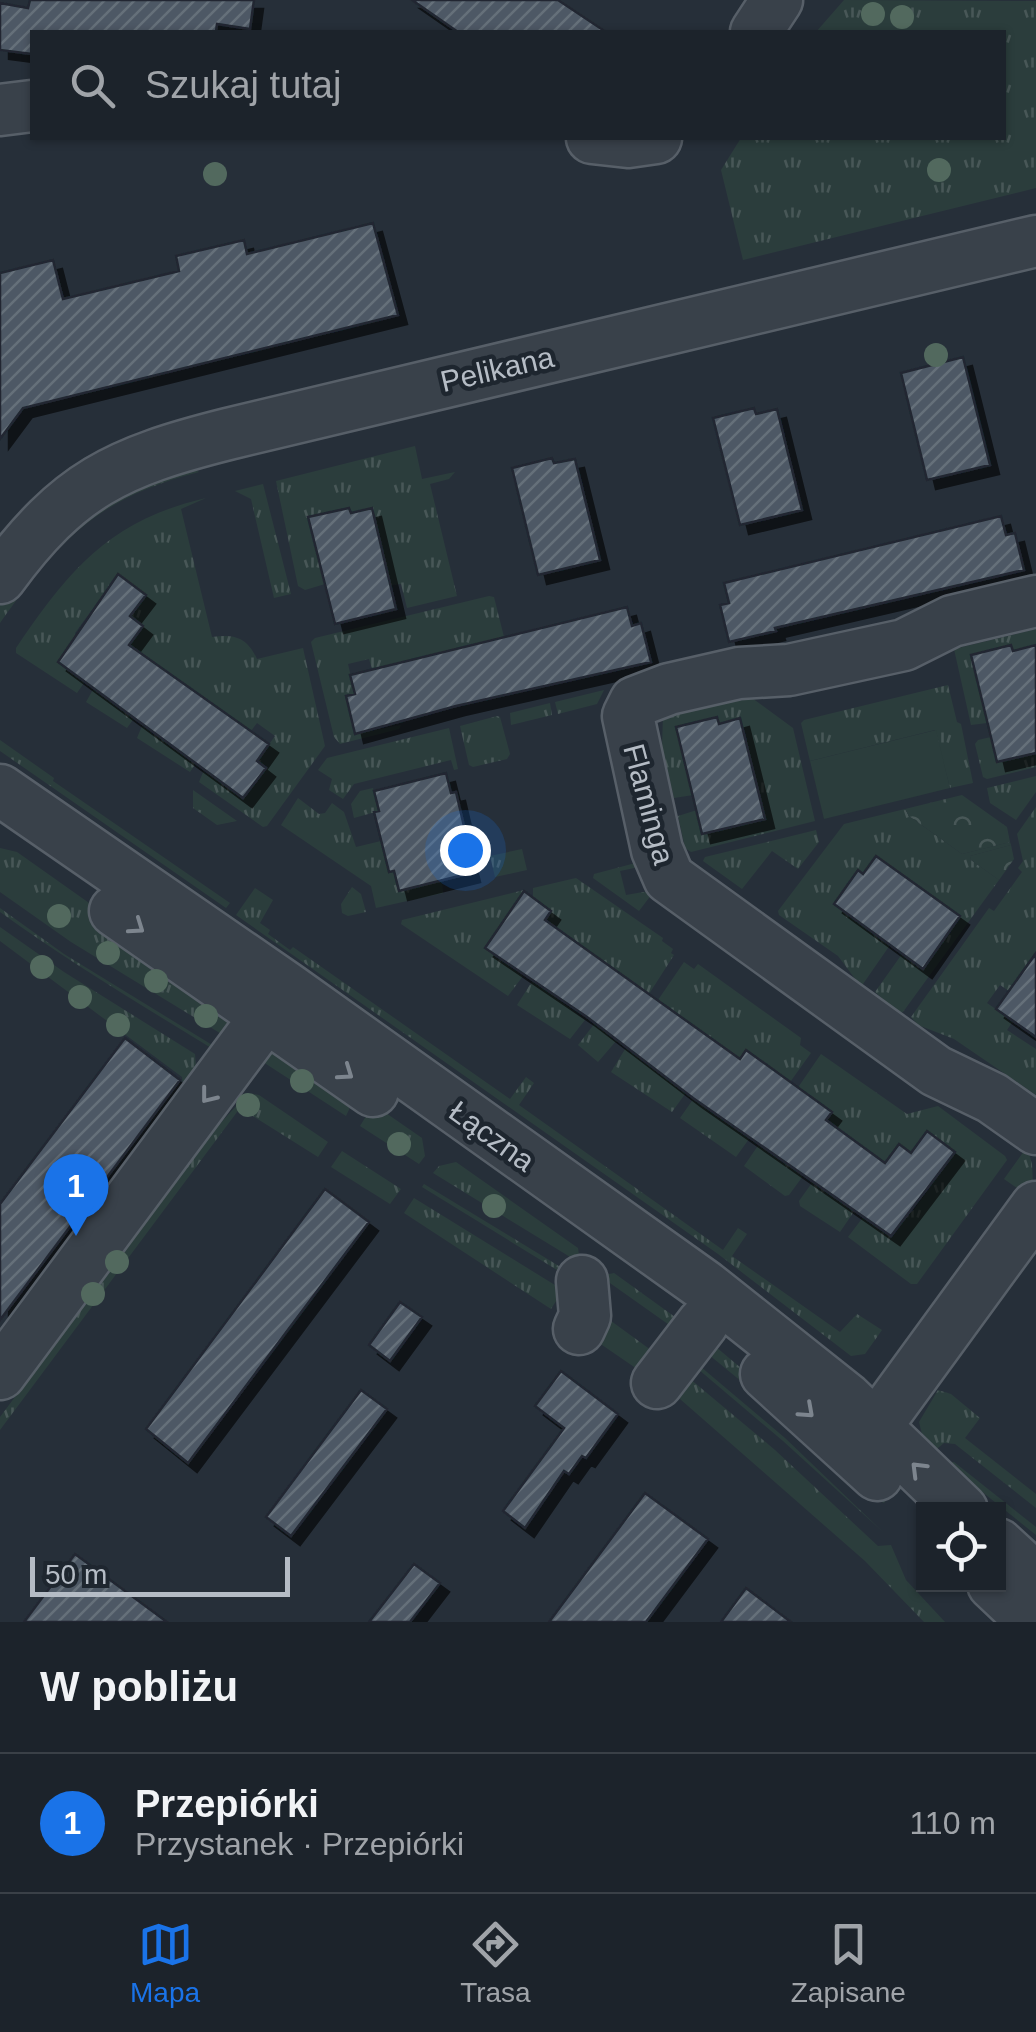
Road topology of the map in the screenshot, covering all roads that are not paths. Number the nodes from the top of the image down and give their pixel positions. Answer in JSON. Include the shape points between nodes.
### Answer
{"nodes":[{"id":1,"x":777,"y":0,"type":"edge"},
{"id":2,"x":757,"y":30,"type":"edge"},
{"id":3,"x":30,"y":106,"type":"edge"},
{"id":4,"x":0,"y":110,"type":"edge"},
{"id":5,"x":610,"y":140,"type":"edge"},
{"id":6,"x":642,"y":140,"type":"edge"},
{"id":7,"x":1036,"y":241,"type":"edge"},
{"id":8,"x":0,"y":578,"type":"edge"},
{"id":9,"x":1036,"y":600,"type":"edge"},
{"id":10,"x":0,"y":790,"type":"edge"},
{"id":11,"x":0,"y":815,"type":"edge"},
{"id":12,"x":0,"y":830,"type":"edge"},
{"id":13,"x":94,"y":856,"type":"junction"},
{"id":14,"x":276,"y":1003,"type":"junction"},
{"id":15,"x":1036,"y":1129,"type":"edge"},
{"id":16,"x":1036,"y":1207,"type":"edge"},
{"id":17,"x":703,"y":1323,"type":"junction"},
{"id":18,"x":0,"y":1374,"type":"edge"},
{"id":19,"x":657,"y":1383,"type":"dead end"},
{"id":20,"x":865,"y":1441,"type":"junction"},
{"id":21,"x":951,"y":1502,"type":"edge"},
{"id":22,"x":916,"y":1509,"type":"edge"},
{"id":23,"x":1006,"y":1551,"type":"edge"},
{"id":24,"x":1036,"y":1579,"type":"edge"},
{"id":25,"x":1001,"y":1592,"type":"edge"},
{"id":26,"x":1033,"y":1622,"type":"edge"}],
"edges":[{"from":1,"to":2,"type":"street"},
{"from":3,"to":4,"type":"street"},
{"from":5,"to":6,"type":"street"},
{"from":7,"to":8,"type":"street","name":"Pelikana","via":[[158,454],[74,496],[38,528]]},
{"from":9,"to":15,"type":"street","name":"Flaminga","via":[[952,621],[904,645],[669,690],[635,702],[628,716],[668,878],[936,1070]]},
{"from":10,"to":13,"type":"street","name":"Łączna"},
{"from":11,"to":13,"type":"street"},
{"from":12,"to":14,"type":"street","name":"Łączna","one_way":true},
{"from":13,"to":14,"type":"street","name":"Łączna"},
{"from":14,"to":17,"type":"street","name":"Łączna","one_way":true},
{"from":14,"to":18,"type":"street","one_way":true},
{"from":14,"to":20,"type":"street","name":"Łączna","via":[[717,1295],[846,1398]]},
{"from":16,"to":20,"type":"street"},
{"from":17,"to":19,"type":"street"},
{"from":17,"to":20,"type":"street","name":"Łączna","one_way":true},
{"from":21,"to":20,"type":"street","name":"Łączna","one_way":true},
{"from":20,"to":22,"type":"street","name":"Łączna"},
{"from":23,"to":24,"type":"street"},
{"from":25,"to":26,"type":"street"}]}
